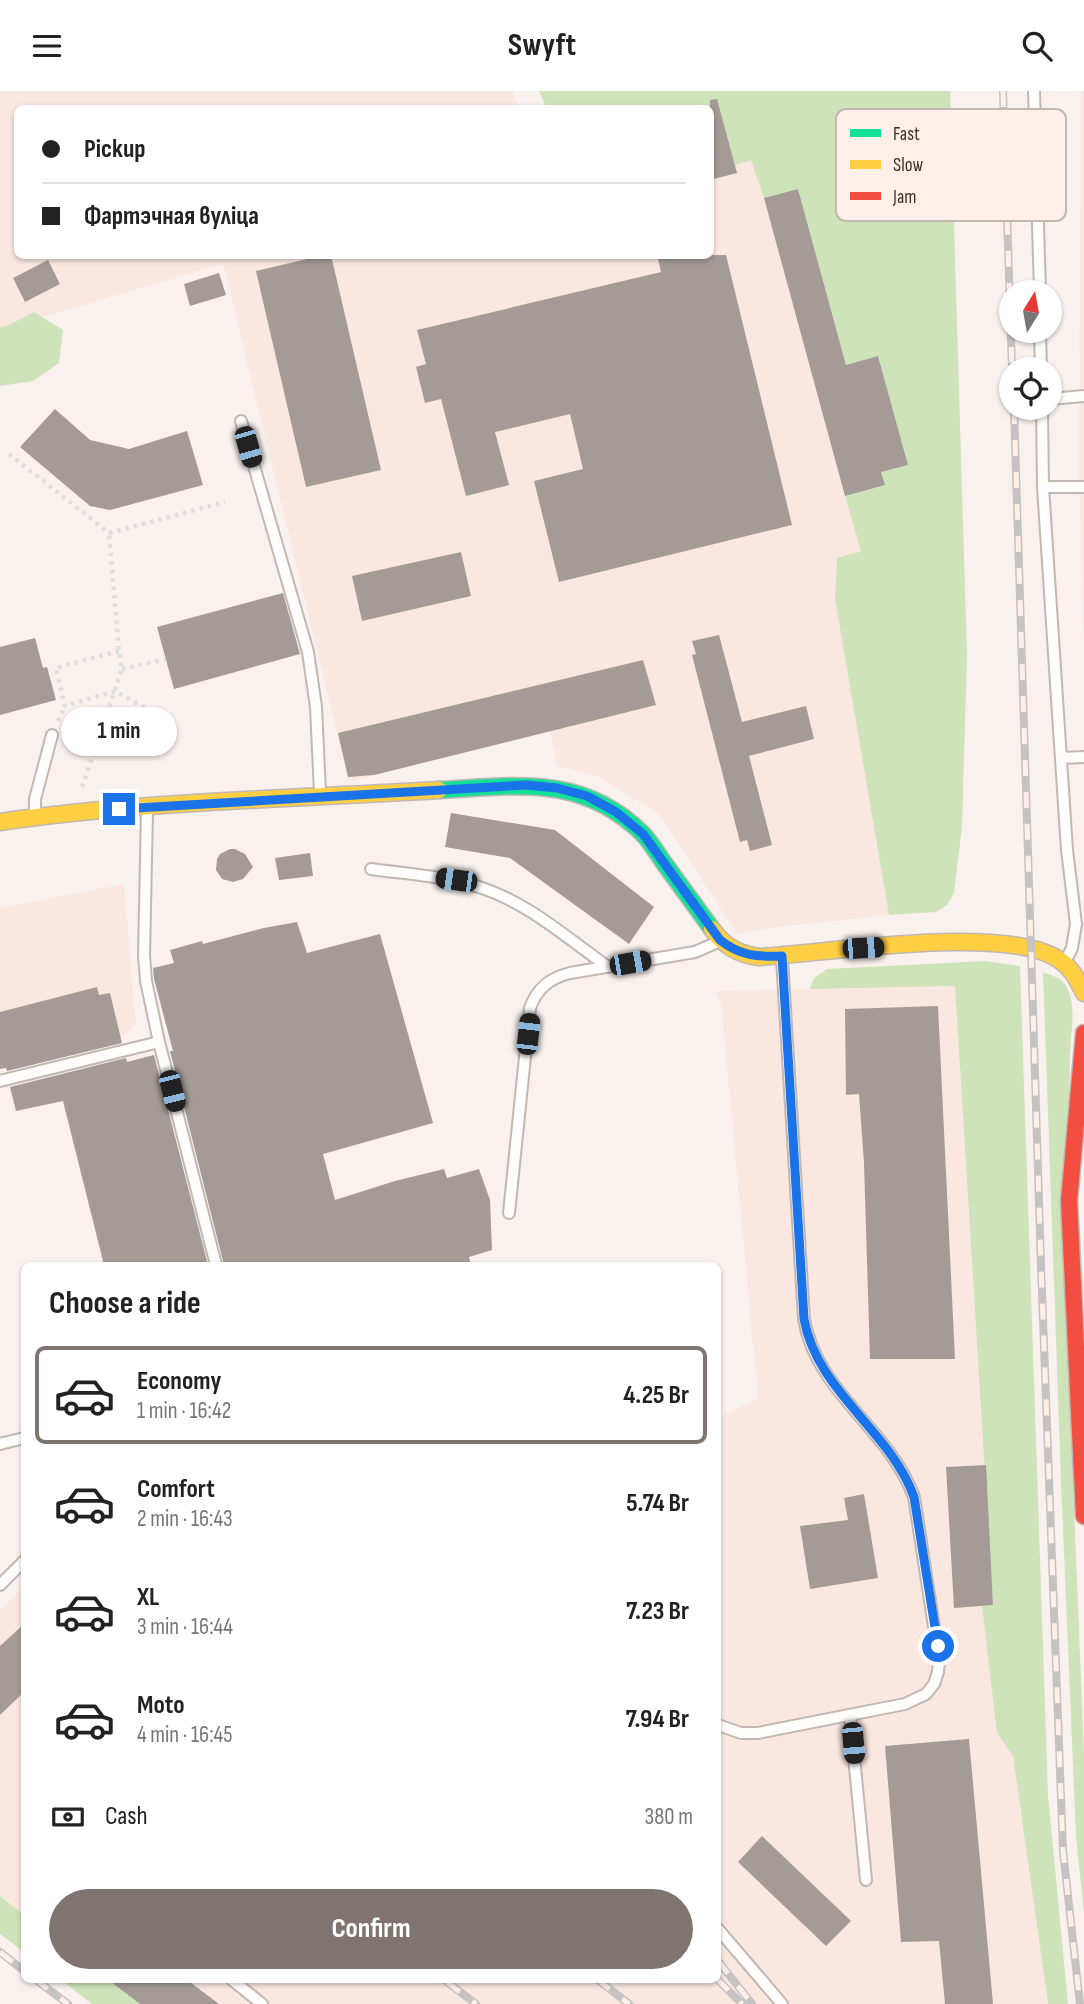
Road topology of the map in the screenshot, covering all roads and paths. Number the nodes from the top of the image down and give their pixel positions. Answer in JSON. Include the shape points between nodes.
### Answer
{"nodes":[{"id":1,"x":1034,"y":91,"type":"edge"},
{"id":2,"x":1035,"y":109,"type":"edge"},
{"id":3,"x":1038,"y":221,"type":"edge"},
{"id":4,"x":1040,"y":280,"type":"edge"},
{"id":5,"x":1084,"y":396,"type":"edge"},
{"id":6,"x":1062,"y":398,"type":"edge"},
{"id":7,"x":1042,"y":420,"type":"edge"},
{"id":8,"x":241,"y":421,"type":"dead end"},
{"id":9,"x":9,"y":454,"type":"dead end"},
{"id":10,"x":1043,"y":487,"type":"junction"},
{"id":11,"x":1084,"y":487,"type":"edge"},
{"id":12,"x":225,"y":502,"type":"dead end"},
{"id":13,"x":109,"y":533,"type":"junction"},
{"id":14,"x":119,"y":651,"type":"junction"},
{"id":15,"x":166,"y":659,"type":"dead end"},
{"id":16,"x":122,"y":669,"type":"junction"},
{"id":17,"x":115,"y":691,"type":"junction"},
{"id":18,"x":167,"y":720,"type":"dead end"},
{"id":19,"x":52,"y":735,"type":"dead end"},
{"id":20,"x":1084,"y":757,"type":"edge"},
{"id":21,"x":1061,"y":758,"type":"junction"},
{"id":22,"x":320,"y":798,"type":"junction"},
{"id":23,"x":147,"y":807,"type":"junction"},
{"id":24,"x":76,"y":813,"type":"junction"},
{"id":25,"x":35,"y":817,"type":"junction"},
{"id":26,"x":0,"y":823,"type":"edge"},
{"id":27,"x":371,"y":869,"type":"dead end"},
{"id":28,"x":720,"y":940,"type":"junction"},
{"id":29,"x":782,"y":956,"type":"junction"},
{"id":30,"x":1064,"y":963,"type":"junction"},
{"id":31,"x":608,"y":967,"type":"junction"},
{"id":32,"x":1084,"y":993,"type":"edge"},
{"id":33,"x":1084,"y":1033,"type":"edge"},
{"id":34,"x":159,"y":1042,"type":"junction"},
{"id":35,"x":0,"y":1081,"type":"edge"},
{"id":36,"x":509,"y":1213,"type":"dead end"},
{"id":37,"x":215,"y":1262,"type":"edge"},
{"id":38,"x":21,"y":1439,"type":"edge"},
{"id":39,"x":0,"y":1444,"type":"edge"},
{"id":40,"x":1084,"y":1516,"type":"edge"},
{"id":41,"x":21,"y":1564,"type":"edge"},
{"id":42,"x":0,"y":1585,"type":"edge"},
{"id":43,"x":850,"y":1716,"type":"junction"},
{"id":44,"x":721,"y":1726,"type":"edge"},
{"id":45,"x":866,"y":1880,"type":"dead end"},
{"id":46,"x":721,"y":1933,"type":"edge"},
{"id":47,"x":235,"y":1983,"type":"edge"},
{"id":48,"x":262,"y":2004,"type":"edge"},
{"id":49,"x":782,"y":2004,"type":"edge"}],
"edges":[{"from":1,"to":2,"type":"lane"},
{"from":3,"to":4,"type":"lane"},
{"from":5,"to":6,"type":"lane"},
{"from":7,"to":10,"type":"lane"},
{"from":8,"to":22,"type":"lane","via":[[308,652]]},
{"from":9,"to":13,"type":"path"},
{"from":10,"to":11,"type":"lane"},
{"from":10,"to":21,"type":"lane"},
{"from":12,"to":13,"type":"path"},
{"from":13,"to":14,"type":"path"},
{"from":14,"to":16,"type":"path"},
{"from":14,"to":17,"type":"path","via":[[56,668],[65,706]]},
{"from":15,"to":16,"type":"path"},
{"from":16,"to":17,"type":"path"},
{"from":17,"to":18,"type":"path"},
{"from":17,"to":24,"type":"path"},
{"from":19,"to":25,"type":"lane","via":[[35,799]]},
{"from":20,"to":21,"type":"lane"},
{"from":21,"to":30,"type":"lane","via":[[1076,924]]},
{"from":22,"to":23,"type":"street"},
{"from":22,"to":28,"type":"street","via":[[526,785],[587,796],[643,834]]},
{"from":23,"to":24,"type":"street"},
{"from":23,"to":34,"type":"lane","via":[[144,956]]},
{"from":24,"to":25,"type":"street"},
{"from":25,"to":26,"type":"street"},
{"from":27,"to":31,"type":"lane","via":[[456,880],[502,896]]},
{"from":28,"to":29,"type":"street","via":[[746,955]]},
{"from":28,"to":31,"type":"lane","via":[[695,952]]},
{"from":29,"to":30,"type":"street","via":[[988,942],[1031,949]]},
{"from":29,"to":43,"type":"lane","via":[[807,1336],[829,1379],[908,1480],[939,1659],[934,1684],[926,1694],[905,1705]]},
{"from":30,"to":32,"type":"street"},
{"from":31,"to":36,"type":"lane","via":[[558,976],[534,998]]},
{"from":33,"to":40,"type":"street","via":[[1069,1201]]},
{"from":34,"to":35,"type":"lane"},
{"from":34,"to":37,"type":"lane"},
{"from":38,"to":39,"type":"lane"},
{"from":41,"to":42,"type":"lane"},
{"from":43,"to":44,"type":"lane","via":[[758,1733]]},
{"from":43,"to":45,"type":"lane"},
{"from":46,"to":49,"type":"lane"},
{"from":47,"to":48,"type":"lane"}]}
